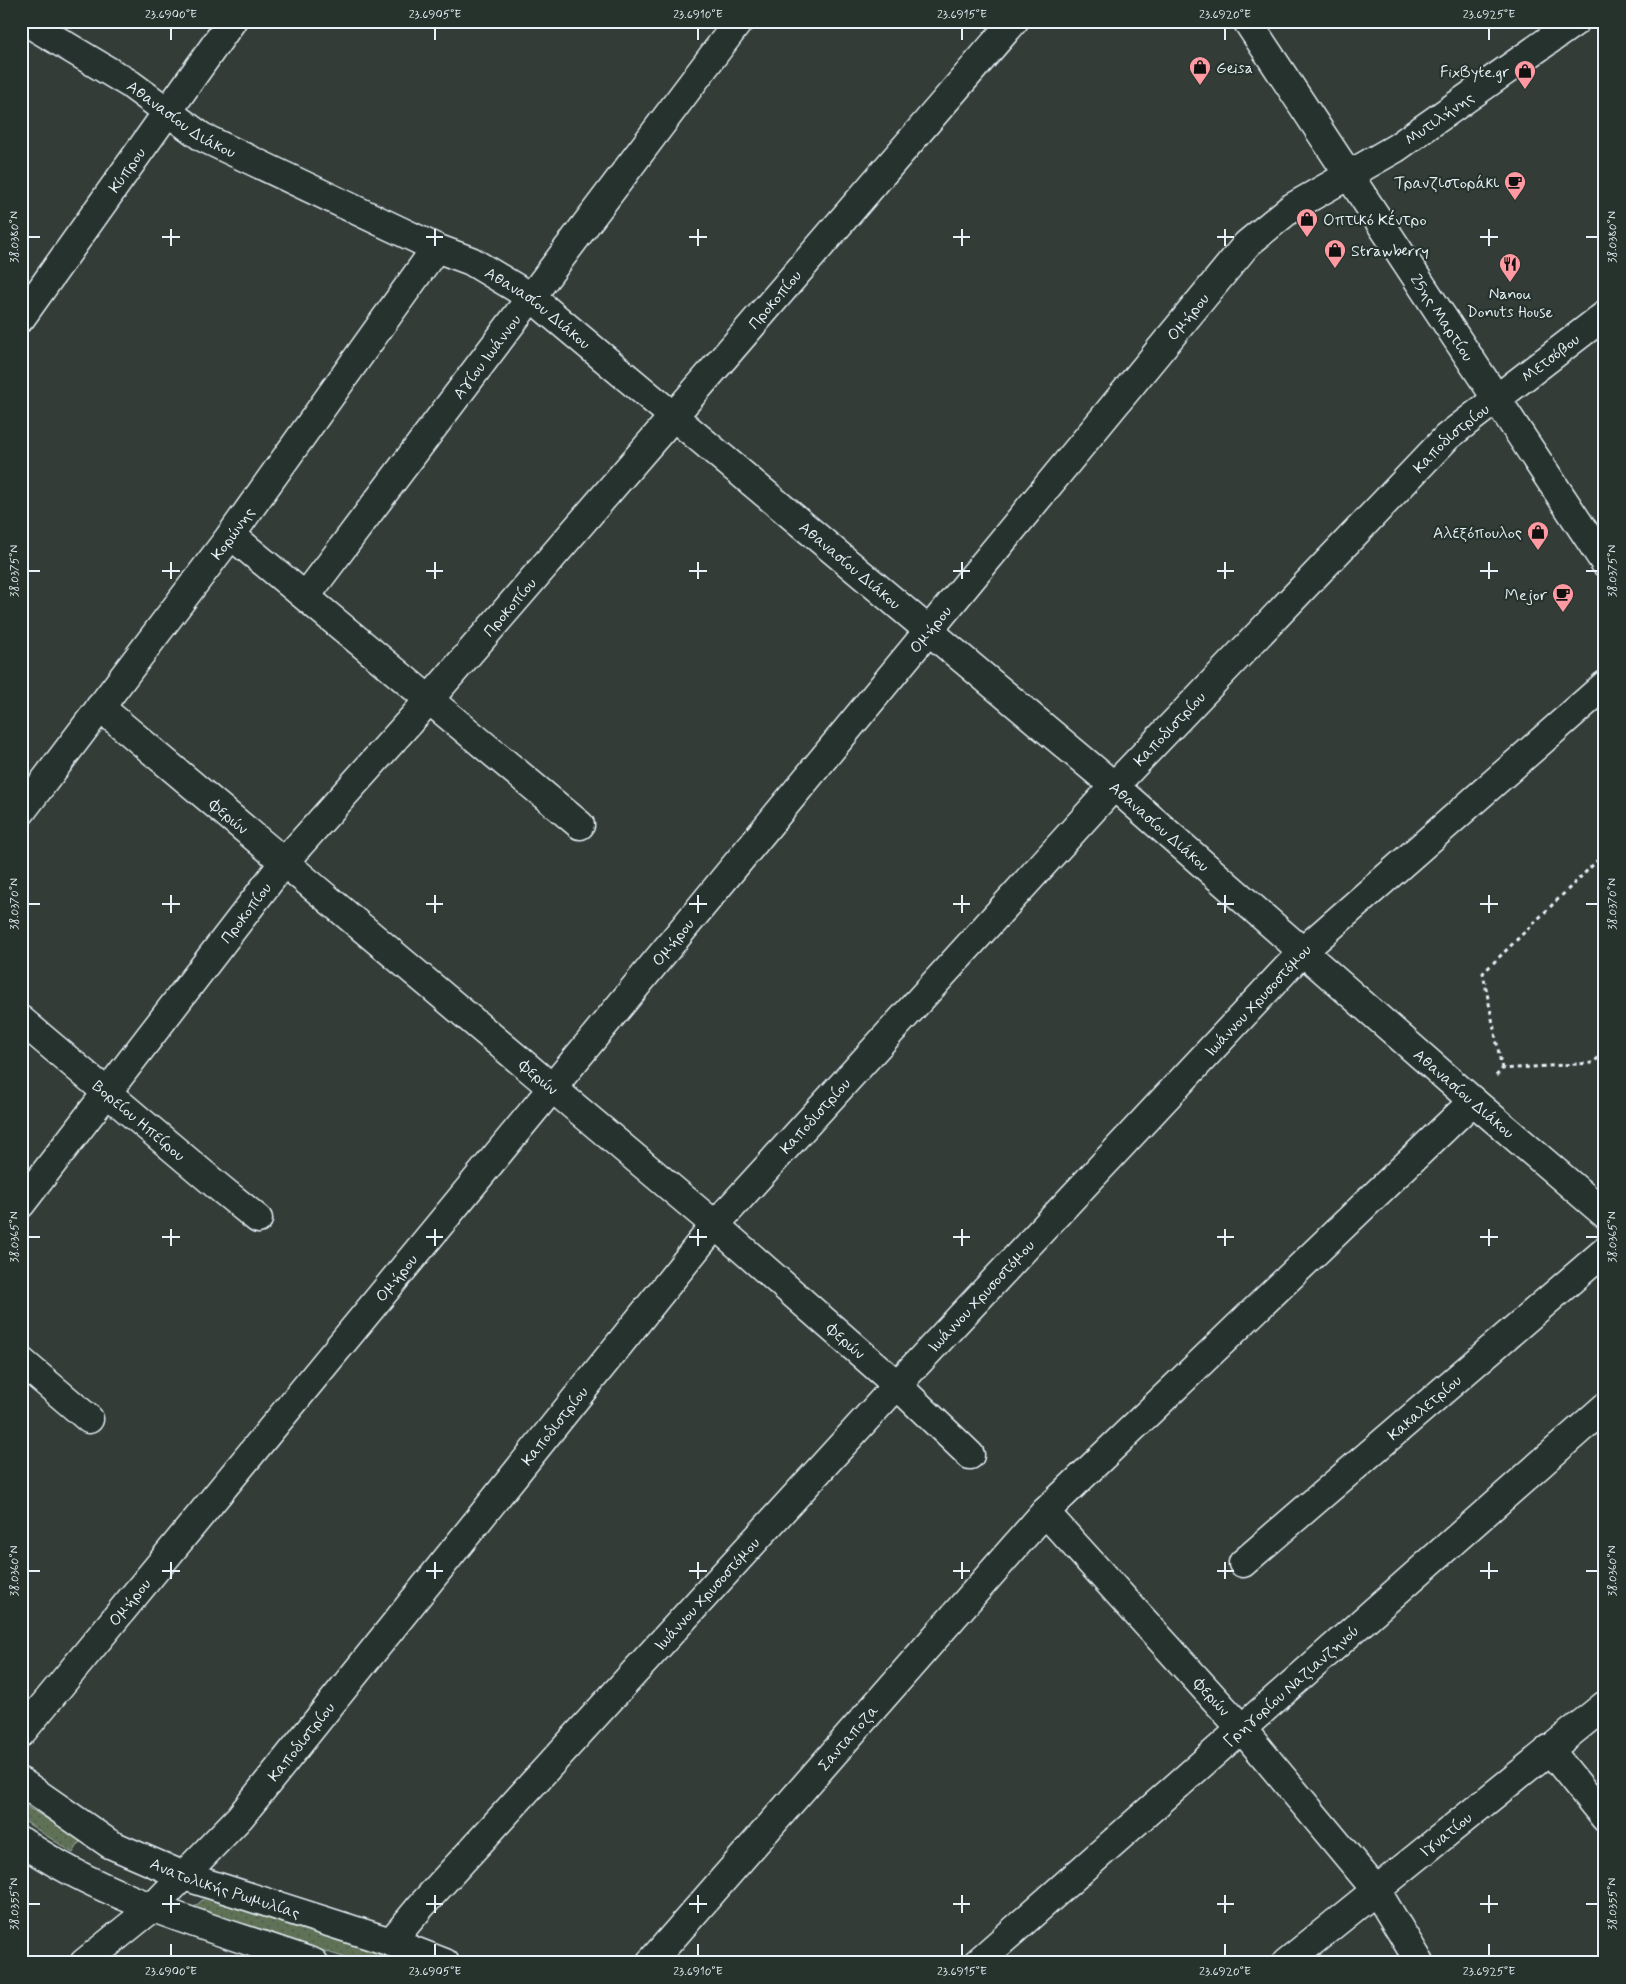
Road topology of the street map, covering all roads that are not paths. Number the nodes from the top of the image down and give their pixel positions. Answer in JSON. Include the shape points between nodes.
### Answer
{"nodes":[{"id":1,"x":232,"y":21,"type":"edge"},
{"id":2,"x":739,"y":21,"type":"edge"},
{"id":3,"x":1014,"y":21,"type":"edge"},
{"id":4,"x":1247,"y":21,"type":"edge"},
{"id":5,"x":1576,"y":21,"type":"edge"},
{"id":6,"x":29,"y":22,"type":"edge"},
{"id":7,"x":167,"y":111,"type":"junction"},
{"id":8,"x":1348,"y":176,"type":"junction"},
{"id":9,"x":436,"y":248,"type":"junction"},
{"id":10,"x":530,"y":298,"type":"junction"},
{"id":11,"x":1605,"y":315,"type":"edge"},
{"id":12,"x":21,"y":318,"type":"edge"},
{"id":13,"x":1495,"y":399,"type":"junction"},
{"id":14,"x":672,"y":416,"type":"junction"},
{"id":15,"x":231,"y":535,"type":"junction"},
{"id":16,"x":1605,"y":563,"type":"edge"},
{"id":17,"x":306,"y":596,"type":"junction"},
{"id":18,"x":930,"y":630,"type":"junction"},
{"id":19,"x":1605,"y":685,"type":"edge"},
{"id":20,"x":428,"y":701,"type":"junction"},
{"id":21,"x":100,"y":707,"type":"junction"},
{"id":22,"x":1114,"y":786,"type":"junction"},
{"id":23,"x":21,"y":812,"type":"edge"},
{"id":24,"x":580,"y":825,"type":"dead end"},
{"id":25,"x":285,"y":861,"type":"junction"},
{"id":26,"x":1303,"y":951,"type":"junction"},
{"id":27,"x":21,"y":1020,"type":"edge"},
{"id":28,"x":553,"y":1087,"type":"junction"},
{"id":29,"x":107,"y":1095,"type":"junction"},
{"id":30,"x":1472,"y":1101,"type":"junction"},
{"id":31,"x":21,"y":1204,"type":"edge"},
{"id":32,"x":1605,"y":1214,"type":"edge"},
{"id":33,"x":258,"y":1219,"type":"dead end"},
{"id":34,"x":715,"y":1225,"type":"junction"},
{"id":35,"x":1605,"y":1251,"type":"edge"},
{"id":36,"x":21,"y":1361,"type":"edge"},
{"id":37,"x":897,"y":1385,"type":"junction"},
{"id":38,"x":1605,"y":1407,"type":"edge"},
{"id":39,"x":89,"y":1418,"type":"dead end"},
{"id":40,"x":970,"y":1454,"type":"dead end"},
{"id":41,"x":1045,"y":1512,"type":"junction"},
{"id":42,"x":1243,"y":1562,"type":"dead end"},
{"id":43,"x":1605,"y":1705,"type":"edge"},
{"id":44,"x":1241,"y":1728,"type":"junction"},
{"id":45,"x":21,"y":1732,"type":"edge"},
{"id":46,"x":1550,"y":1749,"type":"junction"},
{"id":47,"x":21,"y":1782,"type":"edge"},
{"id":48,"x":1605,"y":1818,"type":"edge"},
{"id":49,"x":21,"y":1842,"type":"edge"},
{"id":50,"x":184,"y":1876,"type":"junction"},
{"id":51,"x":1376,"y":1890,"type":"junction"},
{"id":52,"x":152,"y":1908,"type":"junction"},
{"id":53,"x":391,"y":1942,"type":"junction"},
{"id":54,"x":84,"y":1963,"type":"edge"},
{"id":55,"x":314,"y":1963,"type":"edge"},
{"id":56,"x":445,"y":1963,"type":"edge"},
{"id":57,"x":650,"y":1963,"type":"edge"},
{"id":58,"x":977,"y":1963,"type":"edge"},
{"id":59,"x":1286,"y":1963,"type":"edge"},
{"id":60,"x":1420,"y":1963,"type":"edge"}],
"edges":[{"from":1,"to":7,"type":"street","name":"Κύπρου"},
{"from":2,"to":10,"type":"street","name":"Αγίου Ιωάννου"},
{"from":3,"to":14,"type":"street","name":"Προκοπίου"},
{"from":4,"to":8,"type":"street","name":"25ης Μαρτίου"},
{"from":5,"to":8,"type":"street","name":"Μυτιλήνης","via":[[1396,148]]},
{"from":6,"to":7,"type":"street","name":"Αθανασίου Διάκου","via":[[130,84]]},
{"from":7,"to":9,"type":"street","name":"Αθανασίου Διάκου","via":[[202,137]]},
{"from":7,"to":12,"type":"street","name":"Κύπρου"},
{"from":8,"to":13,"type":"street","name":"25ης Μαρτίου"},
{"from":8,"to":18,"type":"street","name":"Ομήρου","via":[[1291,208],[1247,244]]},
{"from":9,"to":10,"type":"street","name":"Αθανασίου Διάκου","via":[[472,261]]},
{"from":9,"to":15,"type":"street","name":"Κορώνης"},
{"from":10,"to":14,"type":"street","name":"Αθανασίου Διάκου"},
{"from":10,"to":17,"type":"street","name":"Αγίου Ιωάννου"},
{"from":11,"to":13,"type":"street","name":"Μετσόβου"},
{"from":13,"to":16,"type":"street","name":"25ης Μαρτίου"},
{"from":13,"to":22,"type":"street","name":"Καποδιστρίου","via":[[1447,438]]},
{"from":14,"to":18,"type":"street","name":"Αθανασίου Διάκου"},
{"from":14,"to":20,"type":"street","name":"Προκοπίου"},
{"from":15,"to":17,"type":"street"},
{"from":15,"to":21,"type":"street","name":"Κορώνης"},
{"from":17,"to":20,"type":"street"},
{"from":18,"to":22,"type":"street","name":"Αθανασίου Διάκου"},
{"from":18,"to":28,"type":"street","name":"Ομήρου"},
{"from":19,"to":26,"type":"street","name":"Ιωάννου Χρυσοστόμου"},
{"from":20,"to":24,"type":"street"},
{"from":20,"to":25,"type":"street","name":"Προκοπίου"},
{"from":21,"to":23,"type":"street","name":"Κορώνης"},
{"from":21,"to":25,"type":"street","name":"Φερών"},
{"from":22,"to":26,"type":"street","name":"Αθανασίου Διάκου"},
{"from":22,"to":34,"type":"street","name":"Καποδιστρίου"},
{"from":25,"to":28,"type":"street","name":"Φερών"},
{"from":25,"to":29,"type":"street","name":"Προκοπίου"},
{"from":26,"to":30,"type":"street","name":"Αθανασίου Διάκου"},
{"from":26,"to":37,"type":"street","name":"Ιωάννου Χρυσοστόμου"},
{"from":27,"to":29,"type":"street","name":"Βορείου Ηπείρου"},
{"from":28,"to":34,"type":"street","name":"Φερών"},
{"from":28,"to":45,"type":"street","name":"Ομήρου"},
{"from":29,"to":31,"type":"street","name":"Προκοπίου"},
{"from":29,"to":33,"type":"street","name":"Βορείου Ηπείρου"},
{"from":30,"to":32,"type":"street","name":"Αθανασίου Διάκου"},
{"from":30,"to":41,"type":"street","name":"Σανταποζα"},
{"from":34,"to":37,"type":"street","name":"Φερών"},
{"from":34,"to":50,"type":"street","name":"Καποδιστρίου","via":[[240,1817]]},
{"from":35,"to":42,"type":"street","name":"Κακαλετρίου"},
{"from":36,"to":39,"type":"street"},
{"from":37,"to":40,"type":"street","name":"Φερών"},
{"from":37,"to":53,"type":"street","name":"Ιωάννου Χρυσοστόμου"},
{"from":38,"to":44,"type":"street","name":"Γρηγορίου Ναζιανζηνού"},
{"from":41,"to":44,"type":"street","name":"Φερών"},
{"from":41,"to":57,"type":"street","name":"Σανταποζα"},
{"from":43,"to":46,"type":"street","name":"Ιγνατίου"},
{"from":44,"to":51,"type":"street","name":"Φερών"},
{"from":44,"to":58,"type":"street","name":"Γρηγορίου Ναζιανζηνού"},
{"from":46,"to":48,"type":"street"},
{"from":46,"to":51,"type":"street","name":"Ιγνατίου"},
{"from":47,"to":50,"type":"street","name":"Ανατολικής Ρωμυλίας","via":[[110,1844]]},
{"from":49,"to":52,"type":"street","via":[[89,1880]]},
{"from":50,"to":52,"type":"street","name":"Καποδιστρίου"},
{"from":50,"to":53,"type":"street","name":"Ανατολικής Ρωμυλίας"},
{"from":51,"to":59,"type":"street","name":"Ιγνατίου"},
{"from":51,"to":60,"type":"street","name":"Φερών"},
{"from":52,"to":54,"type":"street","name":"Καποδιστρίου"},
{"from":52,"to":55,"type":"street"},
{"from":53,"to":56,"type":"street","name":"Ανατολικής Ρωμυλίας"}]}
